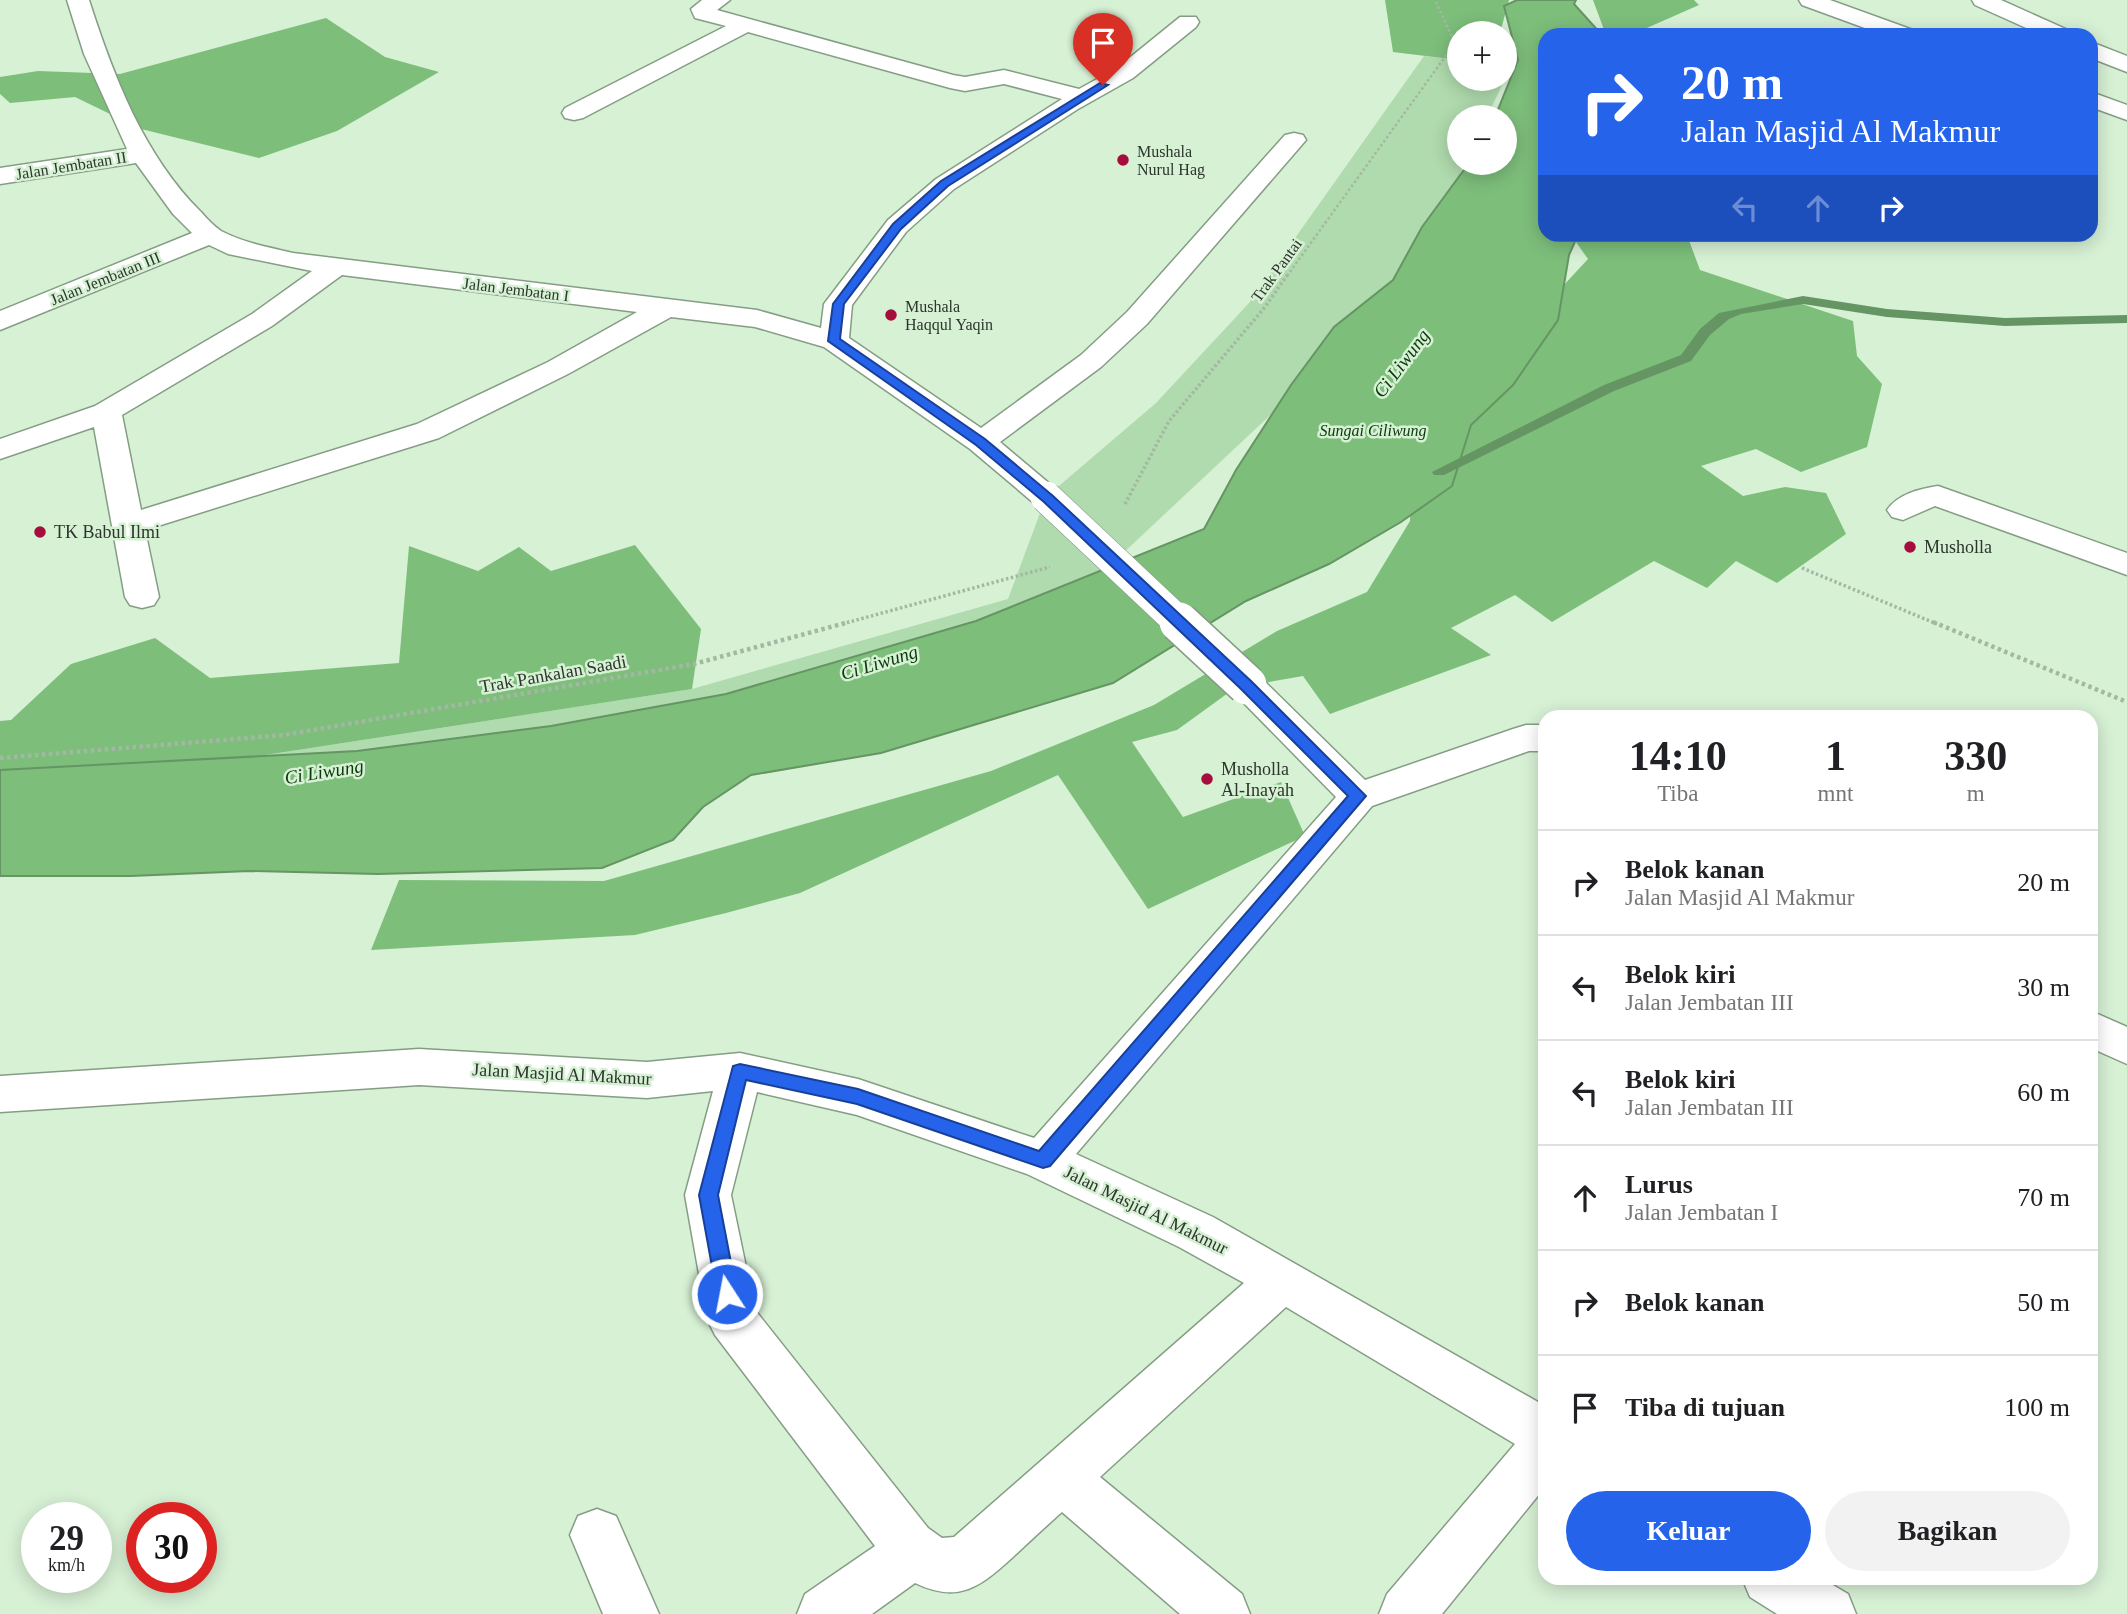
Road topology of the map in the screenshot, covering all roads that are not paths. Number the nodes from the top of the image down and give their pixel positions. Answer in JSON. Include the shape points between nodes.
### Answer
{"nodes":[{"id":1,"x":78,"y":0,"type":"edge"},
{"id":2,"x":719,"y":0,"type":"edge"},
{"id":3,"x":1810,"y":0,"type":"edge"},
{"id":4,"x":1983,"y":0,"type":"edge"},
{"id":5,"x":1188,"y":22,"type":"dead end"},
{"id":6,"x":747,"y":24,"type":"junction"},
{"id":7,"x":1886,"y":28,"type":"edge"},
{"id":8,"x":2045,"y":28,"type":"edge"},
{"id":9,"x":2098,"y":52,"type":"edge"},
{"id":10,"x":2127,"y":65,"type":"edge"},
{"id":11,"x":1082,"y":97,"type":"junction"},
{"id":12,"x":2098,"y":102,"type":"edge"},
{"id":13,"x":575,"y":113,"type":"dead end"},
{"id":14,"x":2127,"y":113,"type":"edge"},
{"id":15,"x":1294,"y":140,"type":"dead end"},
{"id":16,"x":142,"y":154,"type":"junction"},
{"id":17,"x":0,"y":176,"type":"edge"},
{"id":18,"x":209,"y":235,"type":"junction"},
{"id":19,"x":337,"y":266,"type":"junction"},
{"id":20,"x":666,"y":308,"type":"junction"},
{"id":21,"x":0,"y":321,"type":"edge"},
{"id":22,"x":834,"y":341,"type":"junction"},
{"id":23,"x":106,"y":412,"type":"junction"},
{"id":24,"x":981,"y":442,"type":"junction"},
{"id":25,"x":0,"y":450,"type":"edge"},
{"id":26,"x":1903,"y":510,"type":"dead end"},
{"id":27,"x":126,"y":525,"type":"junction"},
{"id":28,"x":2127,"y":565,"type":"edge"},
{"id":29,"x":142,"y":597,"type":"dead end"},
{"id":30,"x":1538,"y":738,"type":"edge"},
{"id":31,"x":1358,"y":796,"type":"junction"},
{"id":32,"x":2098,"y":1032,"type":"edge"},
{"id":33,"x":2127,"y":1047,"type":"edge"},
{"id":34,"x":740,"y":1071,"type":"junction"},
{"id":35,"x":0,"y":1094,"type":"edge"},
{"id":36,"x":1043,"y":1160,"type":"junction"},
{"id":37,"x":1282,"y":1280,"type":"junction"},
{"id":38,"x":1538,"y":1430,"type":"edge"},
{"id":39,"x":1538,"y":1455,"type":"edge"},
{"id":40,"x":1060,"y":1477,"type":"junction"},
{"id":41,"x":597,"y":1535,"type":"dead end"},
{"id":42,"x":915,"y":1551,"type":"junction"},
{"id":43,"x":1780,"y":1585,"type":"edge"},
{"id":44,"x":631,"y":1614,"type":"edge"},
{"id":45,"x":825,"y":1614,"type":"edge"},
{"id":46,"x":1222,"y":1614,"type":"edge"},
{"id":47,"x":1407,"y":1614,"type":"edge"},
{"id":48,"x":1828,"y":1614,"type":"edge"}],
"edges":[{"from":1,"to":16,"type":"street","name":"Jalan Jembatan I","via":[[95,54]]},
{"from":2,"to":6,"type":"street","via":[[702,9],[704,13]]},
{"from":3,"to":7,"type":"street"},
{"from":4,"to":8,"type":"street"},
{"from":5,"to":11,"type":"street","via":[[1125,73]]},
{"from":6,"to":11,"type":"street","via":[[950,81],[965,84],[1004,77]]},
{"from":6,"to":13,"type":"street"},
{"from":9,"to":10,"type":"street"},
{"from":11,"to":22,"type":"street","via":[[945,184],[897,226],[838,304]]},
{"from":12,"to":14,"type":"street"},
{"from":15,"to":24,"type":"street","via":[[1137,318],[1091,361]]},
{"from":16,"to":17,"type":"street","name":"Jalan Jembatan II"},
{"from":16,"to":18,"type":"street","name":"Jalan Jembatan I","via":[[182,208]]},
{"from":18,"to":19,"type":"street","name":"Jalan Jembatan I","via":[[238,248]]},
{"from":18,"to":21,"type":"street","name":"Jalan Jembatan III"},
{"from":19,"to":20,"type":"street","name":"Jalan Jembatan I"},
{"from":19,"to":23,"type":"street","via":[[262,320]]},
{"from":20,"to":22,"type":"street","name":"Jalan Jembatan I","via":[[758,319]]},
{"from":20,"to":27,"type":"street","via":[[558,368],[428,431]]},
{"from":22,"to":24,"type":"street","name":"Jalan Jembatan I"},
{"from":23,"to":25,"type":"street"},
{"from":23,"to":27,"type":"street"},
{"from":24,"to":31,"type":"street","name":"Jalan Jembatan I","bridge":true,"via":[[1247,685]]},
{"from":26,"to":28,"type":"street","via":[[1938,496]]},
{"from":27,"to":29,"type":"street"},
{"from":30,"to":31,"type":"street","via":[[1526,738]]},
{"from":31,"to":36,"type":"street"},
{"from":32,"to":33,"type":"street"},
{"from":34,"to":35,"type":"street","name":"Jalan Masjid Al Makmur","via":[[647,1080],[419,1067]]},
{"from":34,"to":36,"type":"street","name":"Jalan Masjid Al Makmur","via":[[858,1097]]},
{"from":34,"to":42,"type":"street","via":[[708,1195],[732,1319]]},
{"from":36,"to":37,"type":"street","name":"Jalan Masjid Al Makmur"},
{"from":37,"to":38,"type":"street","name":"Jalan Masjid Al Makmur"},
{"from":37,"to":40,"type":"street"},
{"from":39,"to":47,"type":"street"},
{"from":40,"to":42,"type":"street","via":[[965,1564],[935,1565]]},
{"from":40,"to":46,"type":"street"},
{"from":41,"to":44,"type":"street"},
{"from":42,"to":45,"type":"street"},
{"from":43,"to":48,"type":"street"}]}
